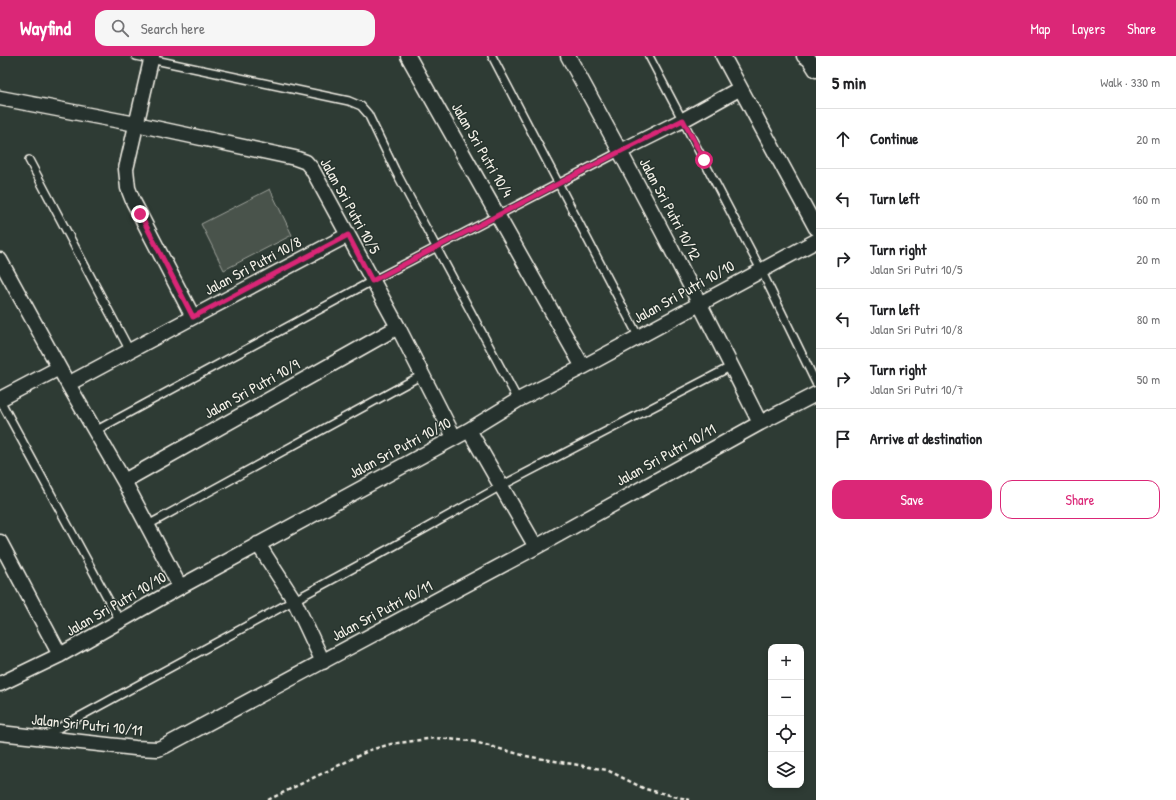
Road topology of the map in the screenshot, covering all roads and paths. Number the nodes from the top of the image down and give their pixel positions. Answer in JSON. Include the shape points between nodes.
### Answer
{"nodes":[{"id":1,"x":136,"y":56,"type":"edge"},
{"id":2,"x":408,"y":56,"type":"edge"},
{"id":3,"x":492,"y":56,"type":"edge"},
{"id":4,"x":568,"y":56,"type":"edge"},
{"id":5,"x":649,"y":56,"type":"edge"},
{"id":6,"x":722,"y":56,"type":"edge"},
{"id":7,"x":804,"y":56,"type":"edge"},
{"id":8,"x":152,"y":58,"type":"edge"},
{"id":9,"x":816,"y":70,"type":"edge"},
{"id":10,"x":739,"y":89,"type":"junction"},
{"id":11,"x":0,"y":98,"type":"edge"},
{"id":12,"x":683,"y":120,"type":"junction"},
{"id":13,"x":136,"y":124,"type":"junction"},
{"id":14,"x":621,"y":151,"type":"junction"},
{"id":15,"x":29,"y":160,"type":"dead end"},
{"id":16,"x":559,"y":184,"type":"junction"},
{"id":17,"x":499,"y":215,"type":"junction"},
{"id":18,"x":816,"y":228,"type":"edge"},
{"id":19,"x":348,"y":235,"type":"junction"},
{"id":20,"x":816,"y":241,"type":"edge"},
{"id":21,"x":437,"y":248,"type":"junction"},
{"id":22,"x":0,"y":260,"type":"edge"},
{"id":23,"x":761,"y":270,"type":"junction"},
{"id":24,"x":372,"y":281,"type":"junction"},
{"id":25,"x":700,"y":303,"type":"junction"},
{"id":26,"x":193,"y":317,"type":"junction"},
{"id":27,"x":398,"y":327,"type":"junction"},
{"id":28,"x":638,"y":336,"type":"junction"},
{"id":29,"x":130,"y":351,"type":"junction"},
{"id":30,"x":583,"y":366,"type":"junction"},
{"id":31,"x":732,"y":366,"type":"junction"},
{"id":32,"x":59,"y":368,"type":"junction"},
{"id":33,"x":422,"y":375,"type":"junction"},
{"id":34,"x":816,"y":383,"type":"edge"},
{"id":35,"x":68,"y":384,"type":"junction"},
{"id":36,"x":816,"y":394,"type":"edge"},
{"id":37,"x":0,"y":400,"type":"edge"},
{"id":38,"x":518,"y":400,"type":"junction"},
{"id":39,"x":760,"y":423,"type":"junction"},
{"id":40,"x":469,"y":430,"type":"junction"},
{"id":41,"x":95,"y":431,"type":"junction"},
{"id":42,"x":454,"y":437,"type":"junction"},
{"id":43,"x":124,"y":481,"type":"junction"},
{"id":44,"x":501,"y":486,"type":"junction"},
{"id":45,"x":148,"y":525,"type":"junction"},
{"id":46,"x":0,"y":542,"type":"edge"},
{"id":47,"x":258,"y":544,"type":"junction"},
{"id":48,"x":536,"y":547,"type":"junction"},
{"id":49,"x":180,"y":587,"type":"junction"},
{"id":50,"x":294,"y":600,"type":"junction"},
{"id":51,"x":120,"y":621,"type":"junction"},
{"id":52,"x":60,"y":655,"type":"junction"},
{"id":53,"x":323,"y":662,"type":"junction"},
{"id":54,"x":1,"y":683,"type":"edge"},
{"id":55,"x":0,"y":733,"type":"edge"},
{"id":56,"x":42,"y":738,"type":"junction"},
{"id":57,"x":268,"y":800,"type":"edge"},
{"id":58,"x":690,"y":800,"type":"edge"}],
"edges":[{"from":1,"to":8,"type":"lane"},
{"from":2,"to":17,"type":"street","name":"Jalan Sri Putri 10/4"},
{"from":3,"to":16,"type":"lane"},
{"from":4,"to":14,"type":"street","name":"Jalan Sri Putri 10/12"},
{"from":5,"to":12,"type":"lane"},
{"from":6,"to":10,"type":"street"},
{"from":7,"to":9,"type":"street"},
{"from":8,"to":13,"type":"street"},
{"from":8,"to":21,"type":"lane","via":[[349,101],[361,106],[368,114]]},
{"from":10,"to":12,"type":"street"},
{"from":10,"to":18,"type":"street"},
{"from":11,"to":13,"type":"street","name":"Jalan Sri Putri 10/5"},
{"from":12,"to":14,"type":"street"},
{"from":12,"to":23,"type":"lane"},
{"from":13,"to":19,"type":"street","name":"Jalan Sri Putri 10/5","via":[[306,162]]},
{"from":13,"to":26,"type":"street","via":[[126,169],[128,188]]},
{"from":14,"to":16,"type":"lane"},
{"from":14,"to":25,"type":"street","name":"Jalan Sri Putri 10/12"},
{"from":15,"to":29,"type":"lane"},
{"from":16,"to":17,"type":"lane"},
{"from":16,"to":28,"type":"lane"},
{"from":17,"to":21,"type":"lane"},
{"from":17,"to":30,"type":"street","name":"Jalan Sri Putri 10/4"},
{"from":19,"to":24,"type":"street","name":"Jalan Sri Putri 10/5"},
{"from":19,"to":26,"type":"street","name":"Jalan Sri Putri 10/8"},
{"from":20,"to":23,"type":"street","name":"Jalan Sri Putri 10/10"},
{"from":21,"to":24,"type":"lane"},
{"from":21,"to":38,"type":"lane"},
{"from":22,"to":32,"type":"street"},
{"from":23,"to":25,"type":"street","name":"Jalan Sri Putri 10/10"},
{"from":23,"to":34,"type":"lane"},
{"from":24,"to":27,"type":"street","name":"Jalan Sri Putri 10/5"},
{"from":24,"to":41,"type":"lane"},
{"from":25,"to":28,"type":"street","name":"Jalan Sri Putri 10/10"},
{"from":25,"to":31,"type":"street","name":"Jalan Sri Putri 10/12"},
{"from":26,"to":29,"type":"street","name":"Jalan Sri Putri 10/8"},
{"from":27,"to":33,"type":"street","name":"Jalan Sri Putri 10/5"},
{"from":27,"to":43,"type":"street","name":"Jalan Sri Putri 10/9"},
{"from":28,"to":30,"type":"street","name":"Jalan Sri Putri 10/10"},
{"from":29,"to":35,"type":"street","name":"Jalan Sri Putri 10/8"},
{"from":30,"to":38,"type":"street","name":"Jalan Sri Putri 10/10"},
{"from":31,"to":39,"type":"street","name":"Jalan Sri Putri 10/12"},
{"from":31,"to":44,"type":"lane"},
{"from":32,"to":35,"type":"street"},
{"from":32,"to":37,"type":"street"},
{"from":33,"to":42,"type":"street","name":"Jalan Sri Putri 10/5"},
{"from":33,"to":45,"type":"lane"},
{"from":35,"to":41,"type":"street"},
{"from":36,"to":39,"type":"street","name":"Jalan Sri Putri 10/11"},
{"from":37,"to":51,"type":"lane"},
{"from":38,"to":40,"type":"street","name":"Jalan Sri Putri 10/10"},
{"from":39,"to":48,"type":"street","name":"Jalan Sri Putri 10/11"},
{"from":40,"to":42,"type":"street","name":"Jalan Sri Putri 10/10"},
{"from":40,"to":44,"type":"street"},
{"from":41,"to":43,"type":"street"},
{"from":42,"to":47,"type":"street","name":"Jalan Sri Putri 10/10"},
{"from":43,"to":45,"type":"street"},
{"from":44,"to":48,"type":"street"},
{"from":44,"to":50,"type":"lane"},
{"from":45,"to":49,"type":"street"},
{"from":46,"to":52,"type":"street"},
{"from":47,"to":49,"type":"street","name":"Jalan Sri Putri 10/10"},
{"from":47,"to":50,"type":"street"},
{"from":48,"to":53,"type":"street","name":"Jalan Sri Putri 10/11"},
{"from":49,"to":51,"type":"street","name":"Jalan Sri Putri 10/10"},
{"from":50,"to":53,"type":"street"},
{"from":50,"to":56,"type":"lane"},
{"from":51,"to":52,"type":"street","name":"Jalan Sri Putri 10/10"},
{"from":52,"to":54,"type":"street","name":"Jalan Sri Putri 10/10"},
{"from":53,"to":56,"type":"street","name":"Jalan Sri Putri 10/11","via":[[158,749]]},
{"from":55,"to":56,"type":"street","name":"Jalan Sri Putri 10/11"},
{"from":57,"to":58,"type":"path","via":[[370,750],[436,738],[471,741],[526,756],[607,770],[645,788]]}]}
